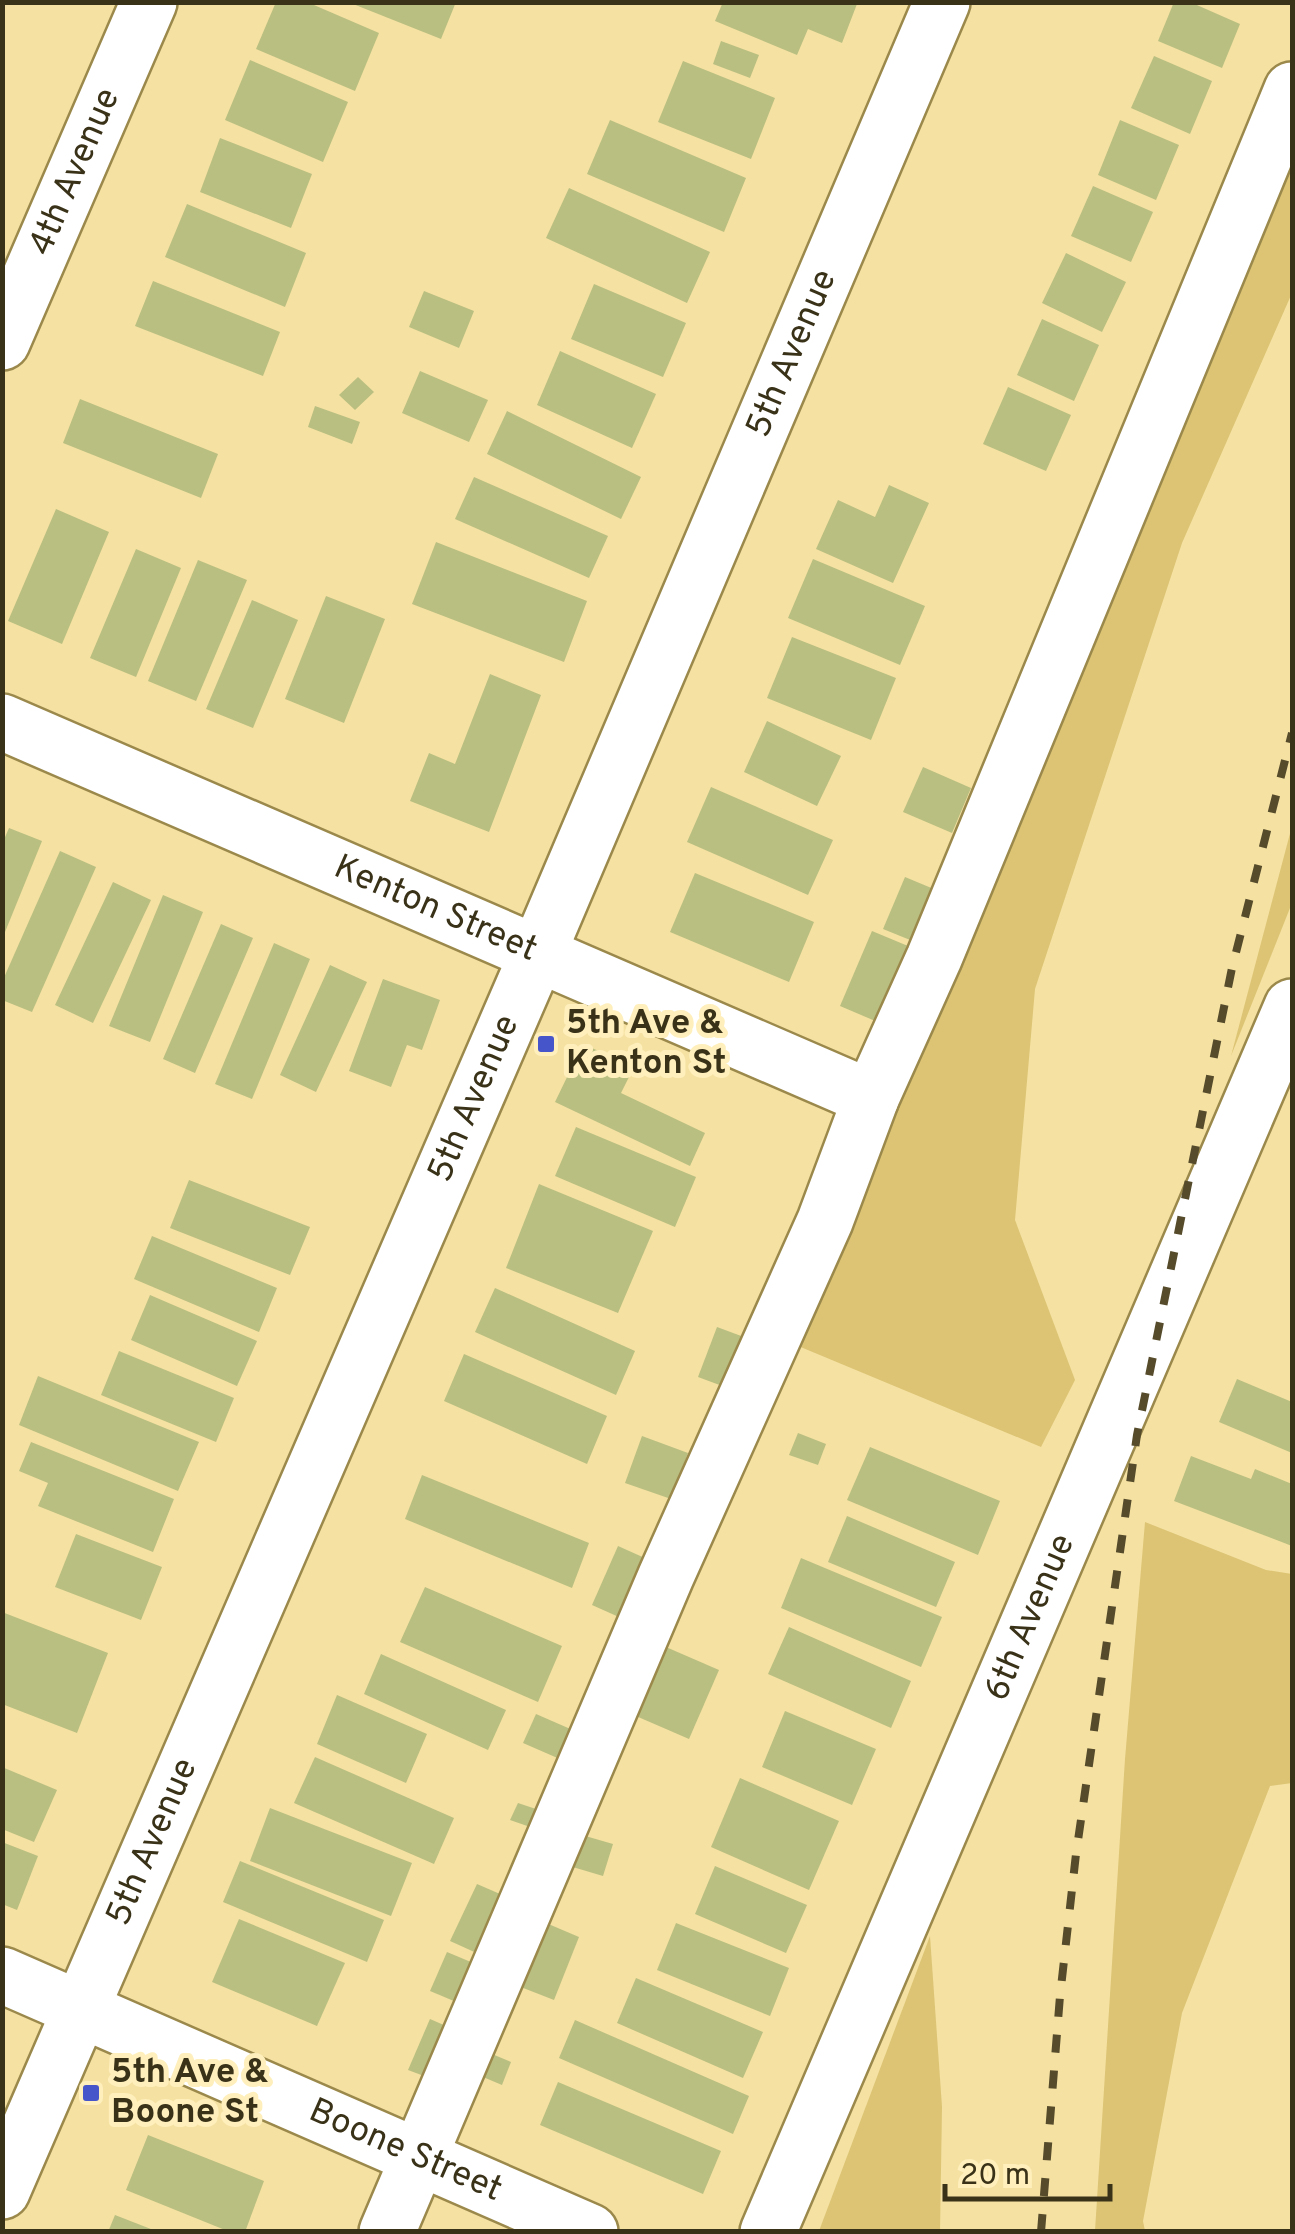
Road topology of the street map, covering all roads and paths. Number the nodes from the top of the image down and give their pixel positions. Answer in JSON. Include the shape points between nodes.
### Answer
{"nodes":[{"id":1,"x":149,"y":2,"type":"edge"},
{"id":2,"x":942,"y":2,"type":"edge"},
{"id":3,"x":1292,"y":90,"type":"edge"},
{"id":4,"x":2,"y":342,"type":"edge"},
{"id":5,"x":2,"y":722,"type":"edge"},
{"id":6,"x":537,"y":954,"type":"junction"},
{"id":7,"x":1292,"y":1007,"type":"edge"},
{"id":8,"x":871,"y":1098,"type":"junction"},
{"id":9,"x":2,"y":1975,"type":"edge"},
{"id":10,"x":82,"y":2010,"type":"junction"},
{"id":11,"x":419,"y":2156,"type":"junction"},
{"id":12,"x":2,"y":2191,"type":"edge"},
{"id":13,"x":387,"y":2232,"type":"edge"},
{"id":14,"x":590,"y":2232,"type":"edge"},
{"id":15,"x":768,"y":2232,"type":"edge"}],
"edges":[{"from":1,"to":4,"type":"street","name":"4th Avenue"},
{"from":2,"to":6,"type":"street","name":"5th Avenue"},
{"from":3,"to":8,"type":"street"},
{"from":5,"to":6,"type":"street","name":"Kenton Street"},
{"from":6,"to":8,"type":"street","name":"Kenton Street"},
{"from":6,"to":10,"type":"street","name":"5th Avenue"},
{"from":7,"to":15,"type":"street","name":"6th Avenue"},
{"from":8,"to":11,"type":"street","via":[[824,1221]]},
{"from":9,"to":10,"type":"street","name":"Boone Street"},
{"from":10,"to":11,"type":"street","name":"Boone Street"},
{"from":10,"to":12,"type":"street","name":"5th Avenue"},
{"from":11,"to":13,"type":"street"},
{"from":11,"to":14,"type":"street","name":"Boone Street"}]}
